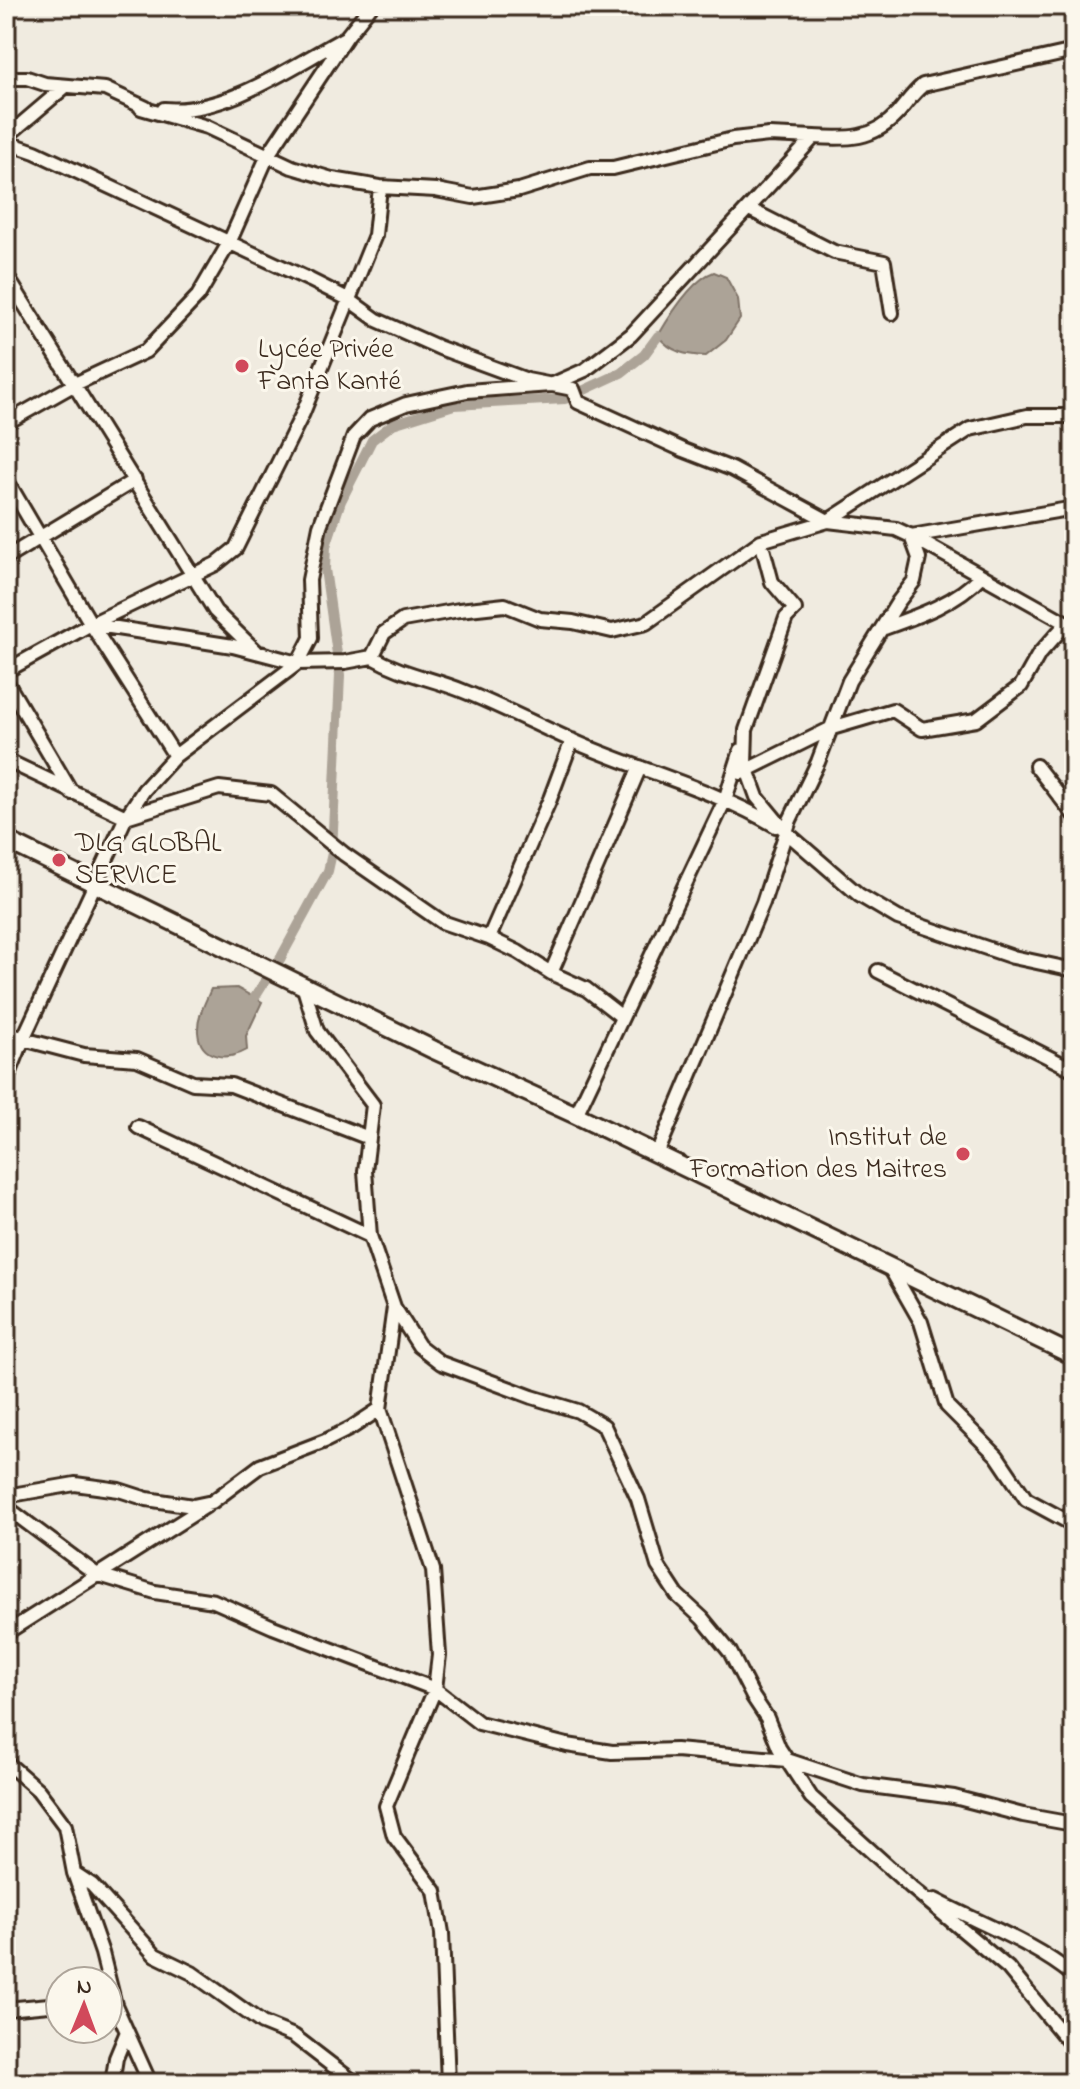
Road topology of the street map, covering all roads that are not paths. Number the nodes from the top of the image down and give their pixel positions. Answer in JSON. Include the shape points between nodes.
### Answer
{"nodes":[{"id":1,"x":371,"y":6,"type":"edge"},
{"id":2,"x":347,"y":36,"type":"junction"},
{"id":3,"x":1074,"y":51,"type":"edge"},
{"id":4,"x":6,"y":78,"type":"edge"},
{"id":5,"x":66,"y":86,"type":"junction"},
{"id":6,"x":141,"y":108,"type":"junction"},
{"id":7,"x":814,"y":137,"type":"junction"},
{"id":8,"x":6,"y":140,"type":"edge"},
{"id":9,"x":268,"y":155,"type":"junction"},
{"id":10,"x":380,"y":187,"type":"junction"},
{"id":11,"x":749,"y":209,"type":"junction"},
{"id":12,"x":229,"y":243,"type":"junction"},
{"id":13,"x":8,"y":281,"type":"edge"},
{"id":14,"x":348,"y":299,"type":"junction"},
{"id":15,"x":892,"y":313,"type":"dead end"},
{"id":16,"x":75,"y":384,"type":"junction"},
{"id":17,"x":551,"y":385,"type":"junction"},
{"id":18,"x":1074,"y":416,"type":"edge"},
{"id":19,"x":6,"y":423,"type":"edge"},
{"id":20,"x":6,"y":479,"type":"edge"},
{"id":21,"x":135,"y":480,"type":"junction"},
{"id":22,"x":1074,"y":508,"type":"edge"},
{"id":23,"x":828,"y":521,"type":"junction"},
{"id":24,"x":911,"y":536,"type":"junction"},
{"id":25,"x":41,"y":537,"type":"junction"},
{"id":26,"x":761,"y":541,"type":"junction"},
{"id":27,"x":6,"y":558,"type":"edge"},
{"id":28,"x":193,"y":575,"type":"junction"},
{"id":29,"x":981,"y":576,"type":"junction"},
{"id":30,"x":91,"y":624,"type":"junction"},
{"id":31,"x":1071,"y":625,"type":"edge"},
{"id":32,"x":884,"y":628,"type":"junction"},
{"id":33,"x":257,"y":652,"type":"junction"},
{"id":34,"x":372,"y":657,"type":"junction"},
{"id":35,"x":298,"y":663,"type":"junction"},
{"id":36,"x":6,"y":671,"type":"edge"},
{"id":37,"x":6,"y":681,"type":"edge"},
{"id":38,"x":832,"y":728,"type":"junction"},
{"id":39,"x":746,"y":730,"type":"junction"},
{"id":40,"x":572,"y":740,"type":"junction"},
{"id":41,"x":175,"y":756,"type":"junction"},
{"id":42,"x":6,"y":760,"type":"edge"},
{"id":43,"x":1036,"y":766,"type":"dead end"},
{"id":44,"x":640,"y":767,"type":"junction"},
{"id":45,"x":747,"y":768,"type":"junction"},
{"id":46,"x":732,"y":779,"type":"junction"},
{"id":47,"x":72,"y":793,"type":"junction"},
{"id":48,"x":725,"y":800,"type":"junction"},
{"id":49,"x":1074,"y":815,"type":"edge"},
{"id":50,"x":126,"y":817,"type":"junction"},
{"id":51,"x":786,"y":832,"type":"junction"},
{"id":52,"x":6,"y":840,"type":"edge"},
{"id":53,"x":95,"y":884,"type":"junction"},
{"id":54,"x":489,"y":938,"type":"junction"},
{"id":55,"x":1074,"y":959,"type":"edge"},
{"id":56,"x":1048,"y":965,"type":"junction"},
{"id":57,"x":1074,"y":970,"type":"edge"},
{"id":58,"x":878,"y":971,"type":"dead end"},
{"id":59,"x":551,"y":973,"type":"junction"},
{"id":60,"x":303,"y":985,"type":"junction"},
{"id":61,"x":622,"y":1017,"type":"junction"},
{"id":62,"x":6,"y":1032,"type":"edge"},
{"id":63,"x":23,"y":1039,"type":"junction"},
{"id":64,"x":1074,"y":1070,"type":"edge"},
{"id":65,"x":6,"y":1082,"type":"edge"},
{"id":66,"x":576,"y":1115,"type":"junction"},
{"id":67,"x":138,"y":1127,"type":"dead end"},
{"id":68,"x":369,"y":1138,"type":"junction"},
{"id":69,"x":657,"y":1154,"type":"junction"},
{"id":70,"x":370,"y":1236,"type":"junction"},
{"id":71,"x":889,"y":1266,"type":"junction"},
{"id":72,"x":394,"y":1307,"type":"junction"},
{"id":73,"x":1074,"y":1356,"type":"edge"},
{"id":74,"x":380,"y":1409,"type":"junction"},
{"id":75,"x":6,"y":1496,"type":"edge"},
{"id":76,"x":212,"y":1502,"type":"junction"},
{"id":77,"x":6,"y":1507,"type":"edge"},
{"id":78,"x":1074,"y":1525,"type":"edge"},
{"id":79,"x":96,"y":1574,"type":"junction"},
{"id":80,"x":6,"y":1633,"type":"edge"},
{"id":81,"x":435,"y":1689,"type":"junction"},
{"id":82,"x":787,"y":1760,"type":"junction"},
{"id":83,"x":6,"y":1762,"type":"edge"},
{"id":84,"x":1074,"y":1820,"type":"edge"},
{"id":85,"x":74,"y":1873,"type":"junction"},
{"id":86,"x":911,"y":1887,"type":"junction"},
{"id":87,"x":104,"y":1965,"type":"edge"},
{"id":88,"x":1074,"y":1976,"type":"edge"},
{"id":89,"x":44,"y":2005,"type":"edge"},
{"id":90,"x":6,"y":2009,"type":"edge"},
{"id":91,"x":124,"y":2030,"type":"edge"},
{"id":92,"x":126,"y":2034,"type":"junction"},
{"id":93,"x":1074,"y":2048,"type":"edge"},
{"id":94,"x":112,"y":2083,"type":"edge"},
{"id":95,"x":150,"y":2083,"type":"edge"},
{"id":96,"x":355,"y":2083,"type":"edge"},
{"id":97,"x":448,"y":2083,"type":"edge"}],
"edges":[{"from":1,"to":2,"type":"street"},
{"from":2,"to":6,"type":"street","via":[[209,106],[178,111]]},
{"from":2,"to":9,"type":"street"},
{"from":3,"to":7,"type":"street","via":[[923,85],[872,133],[851,139]]},
{"from":4,"to":5,"type":"street"},
{"from":5,"to":6,"type":"street","via":[[105,89]]},
{"from":5,"to":8,"type":"street"},
{"from":6,"to":9,"type":"street","via":[[207,127]]},
{"from":7,"to":10,"type":"street","via":[[733,139],[473,197]]},
{"from":7,"to":11,"type":"street"},
{"from":8,"to":12,"type":"street"},
{"from":9,"to":10,"type":"street","via":[[332,179]]},
{"from":9,"to":12,"type":"street"},
{"from":10,"to":14,"type":"street","via":[[375,235]]},
{"from":11,"to":15,"type":"street","via":[[834,252],[884,262]]},
{"from":11,"to":17,"type":"street","via":[[631,335],[585,370]]},
{"from":12,"to":14,"type":"street"},
{"from":12,"to":16,"type":"street","via":[[198,296],[146,351]]},
{"from":13,"to":16,"type":"street"},
{"from":14,"to":17,"type":"street","via":[[377,320],[440,348]]},
{"from":14,"to":28,"type":"street","via":[[303,413],[243,537],[216,564]]},
{"from":16,"to":19,"type":"street"},
{"from":16,"to":21,"type":"street"},
{"from":17,"to":23,"type":"street","via":[[732,469]]},
{"from":17,"to":35,"type":"street","via":[[467,391],[406,404],[370,419],[354,436],[320,526],[309,580],[311,638]]},
{"from":18,"to":23,"type":"street","via":[[1027,416],[970,429]]},
{"from":20,"to":25,"type":"street"},
{"from":21,"to":25,"type":"street"},
{"from":21,"to":28,"type":"street"},
{"from":22,"to":24,"type":"street"},
{"from":23,"to":24,"type":"street","via":[[896,529]]},
{"from":23,"to":26,"type":"street"},
{"from":24,"to":29,"type":"street"},
{"from":24,"to":32,"type":"street","via":[[919,558],[914,581]]},
{"from":25,"to":27,"type":"street"},
{"from":25,"to":30,"type":"street"},
{"from":26,"to":34,"type":"street","via":[[646,623],[612,631],[540,619],[505,605],[459,610],[403,620],[384,633]]},
{"from":26,"to":39,"type":"street","via":[[772,582],[795,609],[786,618]]},
{"from":28,"to":30,"type":"street"},
{"from":28,"to":33,"type":"street","via":[[215,611]]},
{"from":29,"to":31,"type":"street"},
{"from":29,"to":32,"type":"street","via":[[927,613]]},
{"from":30,"to":33,"type":"street"},
{"from":30,"to":36,"type":"street"},
{"from":30,"to":41,"type":"street"},
{"from":31,"to":38,"type":"street","via":[[1039,654],[1021,686],[976,720],[922,729],[893,710]]},
{"from":32,"to":38,"type":"street","via":[[849,681]]},
{"from":33,"to":35,"type":"street"},
{"from":34,"to":35,"type":"street"},
{"from":34,"to":40,"type":"street"},
{"from":35,"to":41,"type":"street"},
{"from":37,"to":47,"type":"street"},
{"from":38,"to":45,"type":"street"},
{"from":38,"to":51,"type":"street"},
{"from":39,"to":45,"type":"street"},
{"from":39,"to":46,"type":"street"},
{"from":40,"to":44,"type":"street"},
{"from":40,"to":54,"type":"street"},
{"from":41,"to":50,"type":"street"},
{"from":42,"to":47,"type":"street"},
{"from":43,"to":49,"type":"street"},
{"from":44,"to":48,"type":"street"},
{"from":44,"to":59,"type":"street"},
{"from":45,"to":46,"type":"street"},
{"from":45,"to":51,"type":"street","via":[[757,797]]},
{"from":46,"to":48,"type":"street"},
{"from":47,"to":50,"type":"street"},
{"from":48,"to":51,"type":"street"},
{"from":48,"to":61,"type":"street"},
{"from":50,"to":53,"type":"street"},
{"from":50,"to":54,"type":"street","via":[[219,788],[271,794],[344,854],[442,922]]},
{"from":51,"to":56,"type":"street","via":[[859,895],[898,918]]},
{"from":51,"to":69,"type":"street","via":[[763,903]]},
{"from":52,"to":53,"type":"main road"},
{"from":53,"to":60,"type":"main road"},
{"from":53,"to":63,"type":"street"},
{"from":54,"to":59,"type":"street"},
{"from":55,"to":56,"type":"street"},
{"from":56,"to":57,"type":"street"},
{"from":58,"to":64,"type":"street"},
{"from":59,"to":61,"type":"street","via":[[586,989]]},
{"from":60,"to":66,"type":"main road"},
{"from":60,"to":68,"type":"street","via":[[317,1031],[373,1105]]},
{"from":61,"to":66,"type":"street"},
{"from":62,"to":63,"type":"street"},
{"from":63,"to":65,"type":"street"},
{"from":63,"to":68,"type":"street","via":[[84,1055],[137,1059],[193,1083],[231,1085]]},
{"from":66,"to":69,"type":"main road"},
{"from":67,"to":70,"type":"street"},
{"from":68,"to":70,"type":"street","via":[[365,1171]]},
{"from":69,"to":71,"type":"main road"},
{"from":70,"to":72,"type":"street"},
{"from":71,"to":73,"type":"main road"},
{"from":71,"to":78,"type":"street","via":[[921,1322],[947,1406],[997,1456],[1026,1499]]},
{"from":72,"to":74,"type":"street"},
{"from":72,"to":82,"type":"street","via":[[419,1346],[441,1363],[578,1411],[604,1426],[638,1499],[658,1566],[677,1595],[730,1652]]},
{"from":74,"to":76,"type":"street","via":[[338,1435],[260,1466]]},
{"from":74,"to":81,"type":"street","via":[[433,1570],[439,1655]]},
{"from":75,"to":76,"type":"street","via":[[75,1484],[193,1506]]},
{"from":76,"to":79,"type":"street"},
{"from":77,"to":79,"type":"street"},
{"from":79,"to":80,"type":"street"},
{"from":79,"to":81,"type":"street","via":[[155,1592],[214,1601]]},
{"from":81,"to":82,"type":"street","via":[[479,1723],[567,1745]]},
{"from":81,"to":97,"type":"street","via":[[386,1806],[394,1836],[435,1891],[445,1975]]},
{"from":82,"to":84,"type":"street","via":[[863,1785],[954,1797],[1073,1824]]},
{"from":82,"to":86,"type":"street","via":[[811,1797]]},
{"from":83,"to":85,"type":"street","via":[[38,1790],[65,1826]]},
{"from":85,"to":87,"type":"street"},
{"from":85,"to":96,"type":"street","via":[[92,1885],[155,1955],[192,1973],[262,2023],[294,2036]]},
{"from":86,"to":88,"type":"street"},
{"from":86,"to":93,"type":"street","via":[[1008,1968]]},
{"from":89,"to":90,"type":"street"},
{"from":91,"to":92,"type":"street"},
{"from":92,"to":94,"type":"street"},
{"from":92,"to":95,"type":"street"}]}
